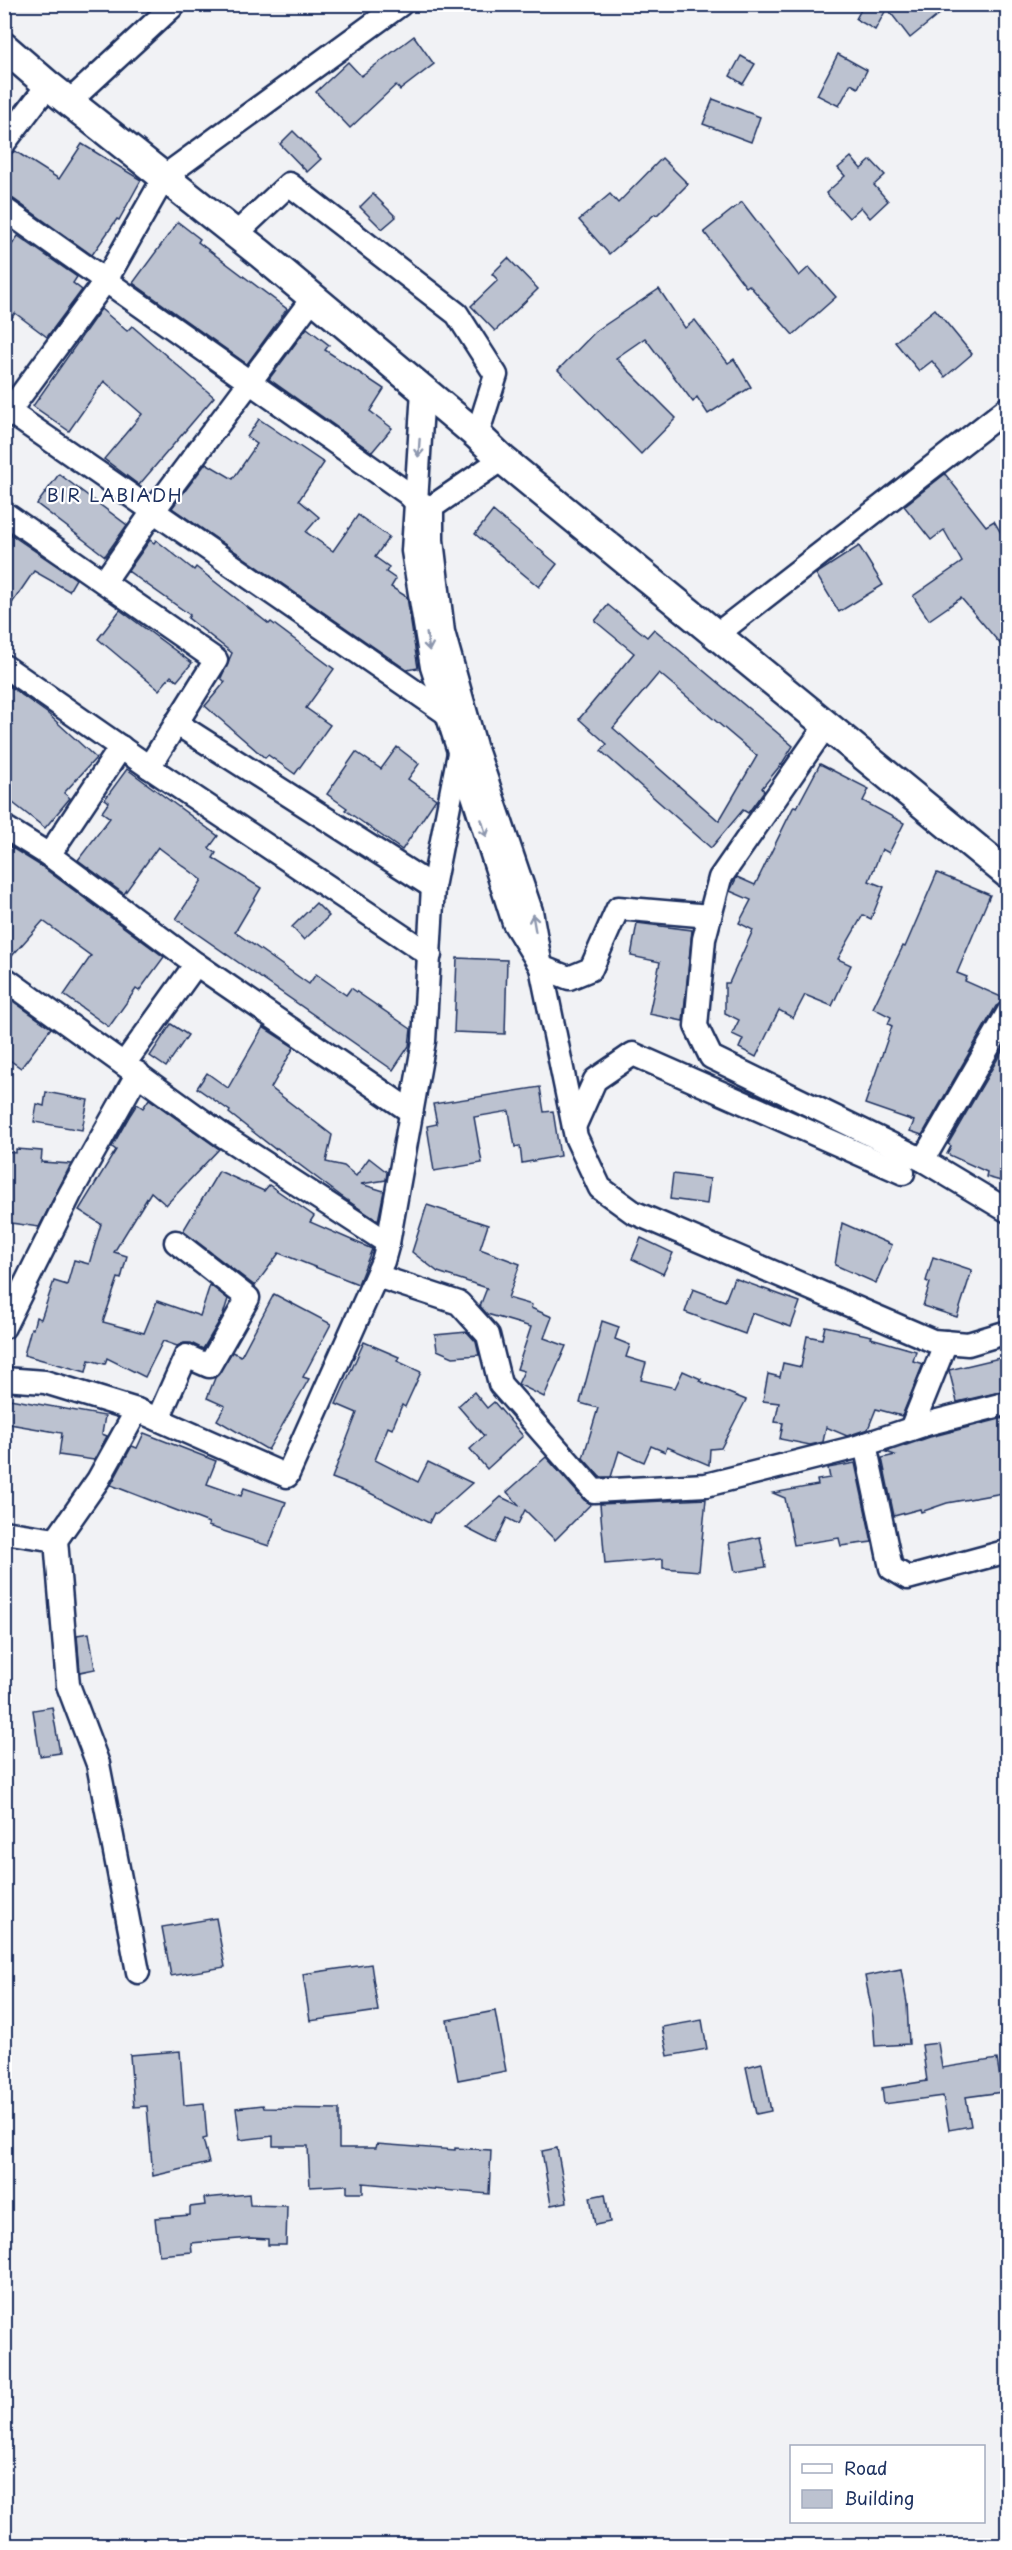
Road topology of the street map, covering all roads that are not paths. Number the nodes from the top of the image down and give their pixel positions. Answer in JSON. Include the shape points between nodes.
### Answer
{"nodes":[{"id":1,"x":175,"y":4,"type":"edge"},
{"id":2,"x":401,"y":4,"type":"edge"},
{"id":3,"x":4,"y":47,"type":"edge"},
{"id":4,"x":59,"y":93,"type":"junction"},
{"id":5,"x":4,"y":143,"type":"edge"},
{"id":6,"x":165,"y":176,"type":"junction"},
{"id":7,"x":4,"y":209,"type":"edge"},
{"id":8,"x":236,"y":234,"type":"junction"},
{"id":9,"x":106,"y":280,"type":"junction"},
{"id":10,"x":312,"y":299,"type":"junction"},
{"id":11,"x":249,"y":381,"type":"junction"},
{"id":12,"x":423,"y":390,"type":"junction"},
{"id":13,"x":1008,"y":408,"type":"edge"},
{"id":14,"x":6,"y":412,"type":"edge"},
{"id":15,"x":477,"y":435,"type":"junction"},
{"id":16,"x":502,"y":459,"type":"junction"},
{"id":17,"x":424,"y":505,"type":"junction"},
{"id":18,"x":154,"y":510,"type":"junction"},
{"id":19,"x":4,"y":513,"type":"edge"},
{"id":20,"x":104,"y":582,"type":"junction"},
{"id":21,"x":716,"y":634,"type":"junction"},
{"id":22,"x":4,"y":666,"type":"edge"},
{"id":23,"x":446,"y":713,"type":"junction"},
{"id":24,"x":176,"y":723,"type":"junction"},
{"id":25,"x":827,"y":724,"type":"junction"},
{"id":26,"x":121,"y":747,"type":"junction"},
{"id":27,"x":459,"y":749,"type":"junction"},
{"id":28,"x":149,"y":767,"type":"junction"},
{"id":29,"x":4,"y":827,"type":"edge"},
{"id":30,"x":49,"y":855,"type":"junction"},
{"id":31,"x":1008,"y":874,"type":"edge"},
{"id":32,"x":433,"y":887,"type":"junction"},
{"id":33,"x":710,"y":916,"type":"junction"},
{"id":34,"x":430,"y":955,"type":"junction"},
{"id":35,"x":196,"y":964,"type":"junction"},
{"id":36,"x":541,"y":967,"type":"junction"},
{"id":37,"x":4,"y":978,"type":"edge"},
{"id":38,"x":1008,"y":1013,"type":"edge"},
{"id":39,"x":131,"y":1068,"type":"junction"},
{"id":40,"x":410,"y":1111,"type":"junction"},
{"id":41,"x":574,"y":1127,"type":"junction"},
{"id":42,"x":923,"y":1160,"type":"junction"},
{"id":43,"x":903,"y":1173,"type":"dead end"},
{"id":44,"x":1008,"y":1210,"type":"edge"},
{"id":45,"x":176,"y":1242,"type":"dead end"},
{"id":46,"x":388,"y":1243,"type":"junction"},
{"id":47,"x":376,"y":1276,"type":"junction"},
{"id":48,"x":4,"y":1327,"type":"edge"},
{"id":49,"x":1008,"y":1332,"type":"edge"},
{"id":50,"x":946,"y":1342,"type":"junction"},
{"id":51,"x":4,"y":1379,"type":"edge"},
{"id":52,"x":1008,"y":1402,"type":"edge"},
{"id":53,"x":137,"y":1410,"type":"junction"},
{"id":54,"x":158,"y":1419,"type":"junction"},
{"id":55,"x":910,"y":1429,"type":"junction"},
{"id":56,"x":865,"y":1444,"type":"junction"},
{"id":57,"x":4,"y":1532,"type":"edge"},
{"id":58,"x":56,"y":1540,"type":"junction"},
{"id":59,"x":1008,"y":1551,"type":"edge"},
{"id":60,"x":138,"y":1972,"type":"dead end"}],
"edges":[{"from":1,"to":4,"type":"street"},
{"from":2,"to":6,"type":"street"},
{"from":3,"to":4,"type":"main road"},
{"from":4,"to":5,"type":"street"},
{"from":4,"to":6,"type":"main road"},
{"from":6,"to":8,"type":"main road"},
{"from":6,"to":9,"type":"street"},
{"from":7,"to":9,"type":"street"},
{"from":8,"to":10,"type":"main road"},
{"from":8,"to":15,"type":"street","via":[[289,184],[457,314],[496,375]]},
{"from":9,"to":11,"type":"street"},
{"from":9,"to":14,"type":"street"},
{"from":10,"to":11,"type":"street"},
{"from":10,"to":12,"type":"main road"},
{"from":11,"to":17,"type":"street"},
{"from":11,"to":18,"type":"street"},
{"from":12,"to":15,"type":"main road"},
{"from":12,"to":17,"type":"street","one_way":true},
{"from":13,"to":21,"type":"street"},
{"from":14,"to":18,"type":"street"},
{"from":15,"to":16,"type":"main road"},
{"from":16,"to":17,"type":"street"},
{"from":16,"to":21,"type":"main road"},
{"from":17,"to":23,"type":"street","one_way":true,"via":[[413,551],[432,667]]},
{"from":36,"to":17,"type":"street","one_way":true,"via":[[531,911],[475,746],[443,632]]},
{"from":18,"to":20,"type":"street"},
{"from":18,"to":23,"type":"street"},
{"from":19,"to":20,"type":"street"},
{"from":20,"to":24,"type":"street","via":[[216,660]]},
{"from":21,"to":25,"type":"main road"},
{"from":22,"to":26,"type":"street"},
{"from":23,"to":27,"type":"street"},
{"from":24,"to":28,"type":"street"},
{"from":24,"to":32,"type":"street"},
{"from":25,"to":31,"type":"main road"},
{"from":25,"to":33,"type":"street","via":[[720,878]]},
{"from":26,"to":28,"type":"street"},
{"from":26,"to":30,"type":"street"},
{"from":27,"to":32,"type":"street"},
{"from":27,"to":36,"type":"street","one_way":true,"via":[[514,923]]},
{"from":28,"to":34,"type":"street"},
{"from":29,"to":30,"type":"street"},
{"from":30,"to":35,"type":"street"},
{"from":32,"to":34,"type":"street"},
{"from":33,"to":36,"type":"street","via":[[618,908],[591,969],[569,978]]},
{"from":33,"to":42,"type":"street","via":[[704,939],[696,1026],[711,1057]]},
{"from":34,"to":40,"type":"street","via":[[423,1041]]},
{"from":35,"to":39,"type":"street"},
{"from":35,"to":40,"type":"street"},
{"from":36,"to":41,"type":"street"},
{"from":37,"to":39,"type":"street"},
{"from":38,"to":42,"type":"street"},
{"from":39,"to":46,"type":"street","via":[[222,1135]]},
{"from":39,"to":48,"type":"street"},
{"from":40,"to":46,"type":"street"},
{"from":41,"to":43,"type":"street","via":[[595,1080],[633,1054]]},
{"from":41,"to":50,"type":"street","via":[[600,1188],[633,1212],[933,1341]]},
{"from":42,"to":44,"type":"street"},
{"from":45,"to":54,"type":"street","via":[[248,1298],[209,1366],[186,1356]]},
{"from":46,"to":47,"type":"street"},
{"from":47,"to":54,"type":"street","via":[[286,1476]]},
{"from":47,"to":56,"type":"street","via":[[459,1304],[488,1335],[500,1384],[594,1491],[706,1485]]},
{"from":49,"to":50,"type":"street","via":[[968,1344]]},
{"from":50,"to":55,"type":"street"},
{"from":51,"to":53,"type":"street","via":[[45,1382]]},
{"from":52,"to":55,"type":"street"},
{"from":53,"to":54,"type":"street"},
{"from":53,"to":58,"type":"street","via":[[98,1480]]},
{"from":55,"to":56,"type":"street"},
{"from":56,"to":59,"type":"street","via":[[891,1568],[908,1578]]},
{"from":57,"to":58,"type":"street"},
{"from":58,"to":60,"type":"street","via":[[68,1686],[98,1764]]}]}
